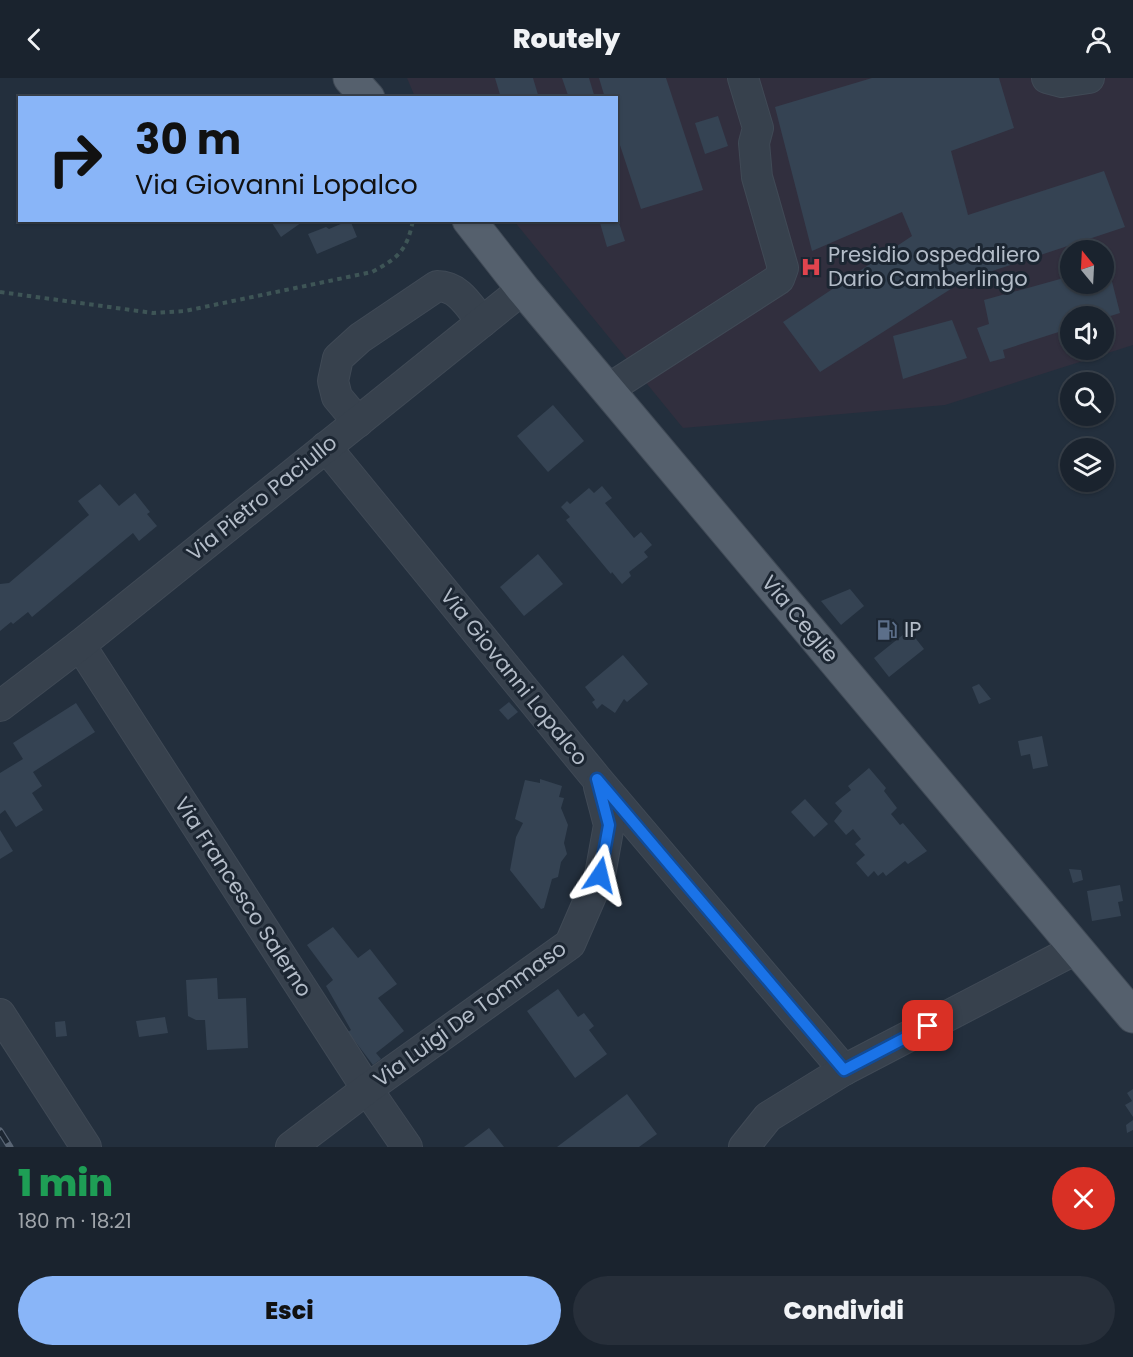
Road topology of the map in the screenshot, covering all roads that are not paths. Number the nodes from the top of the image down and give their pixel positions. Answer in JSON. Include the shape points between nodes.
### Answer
{"nodes":[{"id":1,"x":350,"y":78,"type":"edge"},
{"id":2,"x":743,"y":78,"type":"edge"},
{"id":3,"x":1047,"y":78,"type":"edge"},
{"id":4,"x":1089,"y":78,"type":"edge"},
{"id":5,"x":366,"y":96,"type":"edge"},
{"id":6,"x":471,"y":222,"type":"edge"},
{"id":7,"x":523,"y":289,"type":"junction"},
{"id":8,"x":482,"y":322,"type":"junction"},
{"id":9,"x":607,"y":390,"type":"junction"},
{"id":10,"x":358,"y":422,"type":"junction"},
{"id":11,"x":326,"y":447,"type":"junction"},
{"id":12,"x":80,"y":645,"type":"junction"},
{"id":13,"x":0,"y":706,"type":"edge"},
{"id":14,"x":597,"y":779,"type":"junction"},
{"id":15,"x":1076,"y":949,"type":"junction"},
{"id":16,"x":0,"y":1014,"type":"edge"},
{"id":17,"x":1133,"y":1016,"type":"edge"},
{"id":18,"x":844,"y":1070,"type":"junction"},
{"id":19,"x":367,"y":1089,"type":"junction"},
{"id":20,"x":86,"y":1147,"type":"edge"},
{"id":21,"x":291,"y":1147,"type":"edge"},
{"id":22,"x":407,"y":1147,"type":"edge"},
{"id":23,"x":744,"y":1147,"type":"edge"}],
"edges":[{"from":1,"to":5,"type":"main road"},
{"from":2,"to":9,"type":"street","via":[[758,128],[754,142],[758,177],[783,268],[779,279]]},
{"from":3,"to":4,"type":"street","via":[[1062,82]]},
{"from":6,"to":7,"type":"main road","name":"Via Ceglie"},
{"from":7,"to":8,"type":"street","name":"Via Pietro Paciullo"},
{"from":7,"to":9,"type":"main road","name":"Via Ceglie"},
{"from":8,"to":10,"type":"street","name":"Via Pietro Paciullo"},
{"from":8,"to":10,"type":"street","via":[[460,294],[448,286],[437,286],[360,338],[339,358],[333,381],[337,397]]},
{"from":9,"to":15,"type":"main road","name":"Via Ceglie"},
{"from":10,"to":11,"type":"street","name":"Via Pietro Paciullo"},
{"from":11,"to":12,"type":"street","name":"Via Pietro Paciullo"},
{"from":11,"to":14,"type":"street","name":"Via Giovanni Lopalco"},
{"from":12,"to":13,"type":"street","name":"Via Pietro Paciullo"},
{"from":12,"to":19,"type":"street","name":"Via Francesco Salerno"},
{"from":14,"to":18,"type":"street","name":"Via Giovanni Lopalco"},
{"from":14,"to":19,"type":"street","name":"Via Luigi De Tommaso","via":[[609,825],[600,875],[570,944]]},
{"from":15,"to":17,"type":"main road","name":"Via Ceglie"},
{"from":15,"to":18,"type":"street"},
{"from":16,"to":20,"type":"street"},
{"from":18,"to":23,"type":"street","via":[[768,1117]]},
{"from":19,"to":21,"type":"street","name":"Via Luigi De Tommaso"},
{"from":19,"to":22,"type":"street","name":"Via Francesco Salerno"}]}
